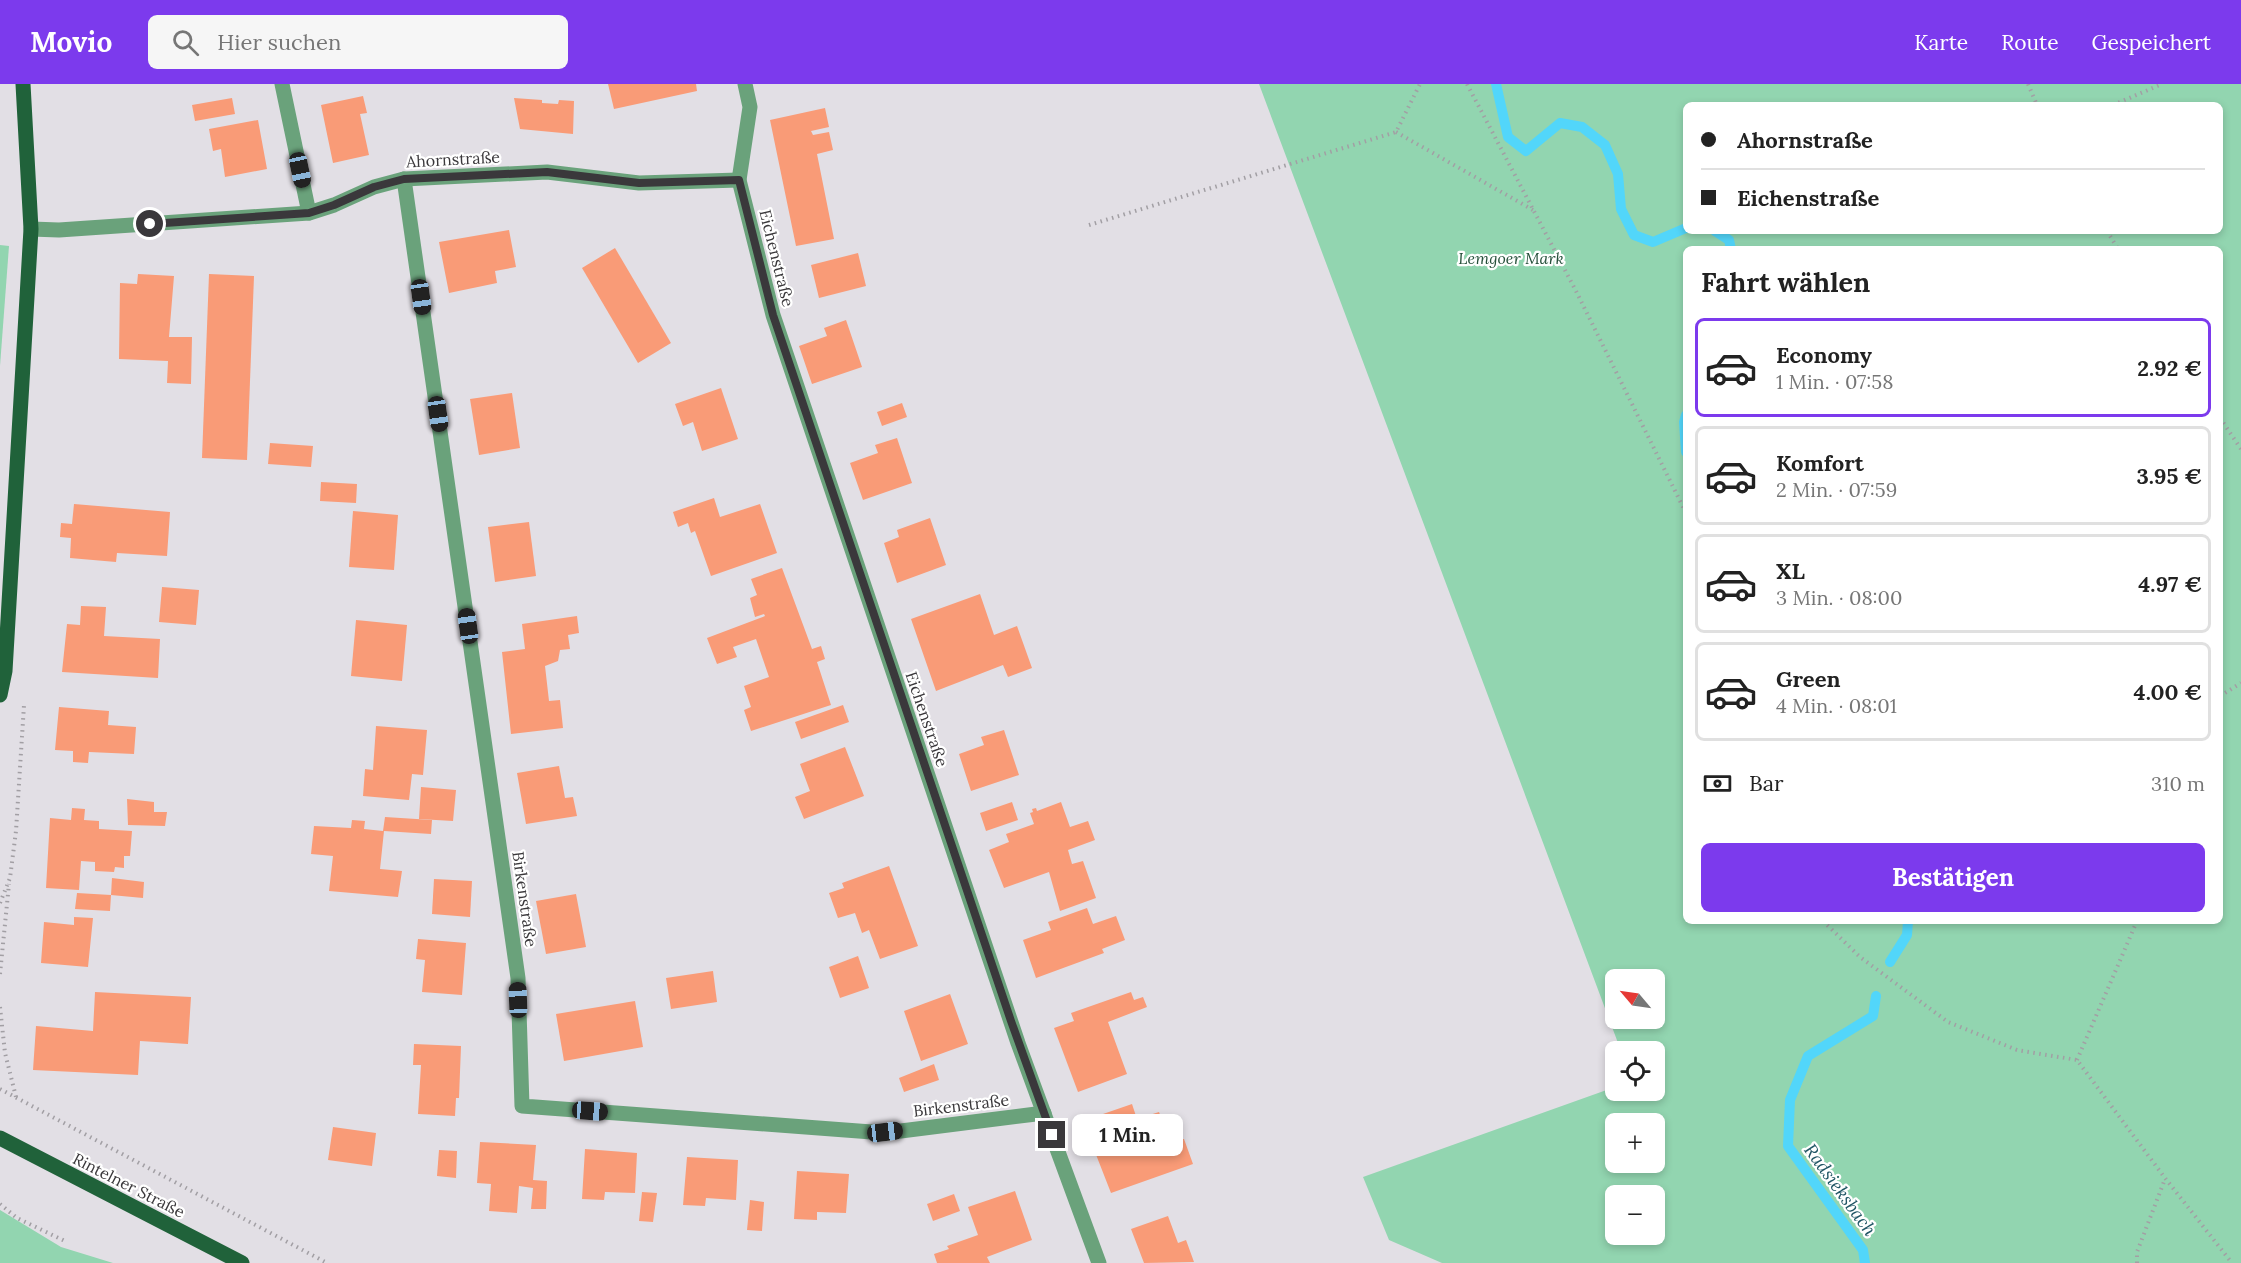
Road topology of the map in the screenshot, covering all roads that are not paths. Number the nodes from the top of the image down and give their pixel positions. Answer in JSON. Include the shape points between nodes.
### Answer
{"nodes":[{"id":1,"x":23,"y":84,"type":"edge"},
{"id":2,"x":282,"y":84,"type":"edge"},
{"id":3,"x":745,"y":84,"type":"edge"},
{"id":4,"x":404,"y":179,"type":"junction"},
{"id":5,"x":739,"y":180,"type":"junction"},
{"id":6,"x":309,"y":213,"type":"junction"},
{"id":7,"x":31,"y":229,"type":"junction"},
{"id":8,"x":0,"y":695,"type":"edge"},
{"id":9,"x":1044,"y":1113,"type":"junction"},
{"id":10,"x":0,"y":1138,"type":"edge"},
{"id":11,"x":242,"y":1263,"type":"edge"},
{"id":12,"x":1099,"y":1263,"type":"edge"}],
"edges":[{"from":1,"to":7,"type":"main road"},
{"from":2,"to":6,"type":"street"},
{"from":3,"to":5,"type":"street","via":[[750,107]]},
{"from":4,"to":5,"type":"street","name":"Ahornstraße","via":[[547,172],[639,183]]},
{"from":4,"to":6,"type":"street","name":"Ahornstraße"},
{"from":4,"to":9,"type":"street","name":"Birkenstraße","via":[[518,978],[522,1106],[885,1132]]},
{"from":5,"to":9,"type":"street","name":"Eichenstraße","via":[[773,315]]},
{"from":6,"to":7,"type":"street","name":"Ahornstraße"},
{"from":7,"to":8,"type":"main road","via":[[5,671]]},
{"from":9,"to":12,"type":"street","name":"Eichenstraße"},
{"from":10,"to":11,"type":"main road","name":"Rintelner Straße"}]}
